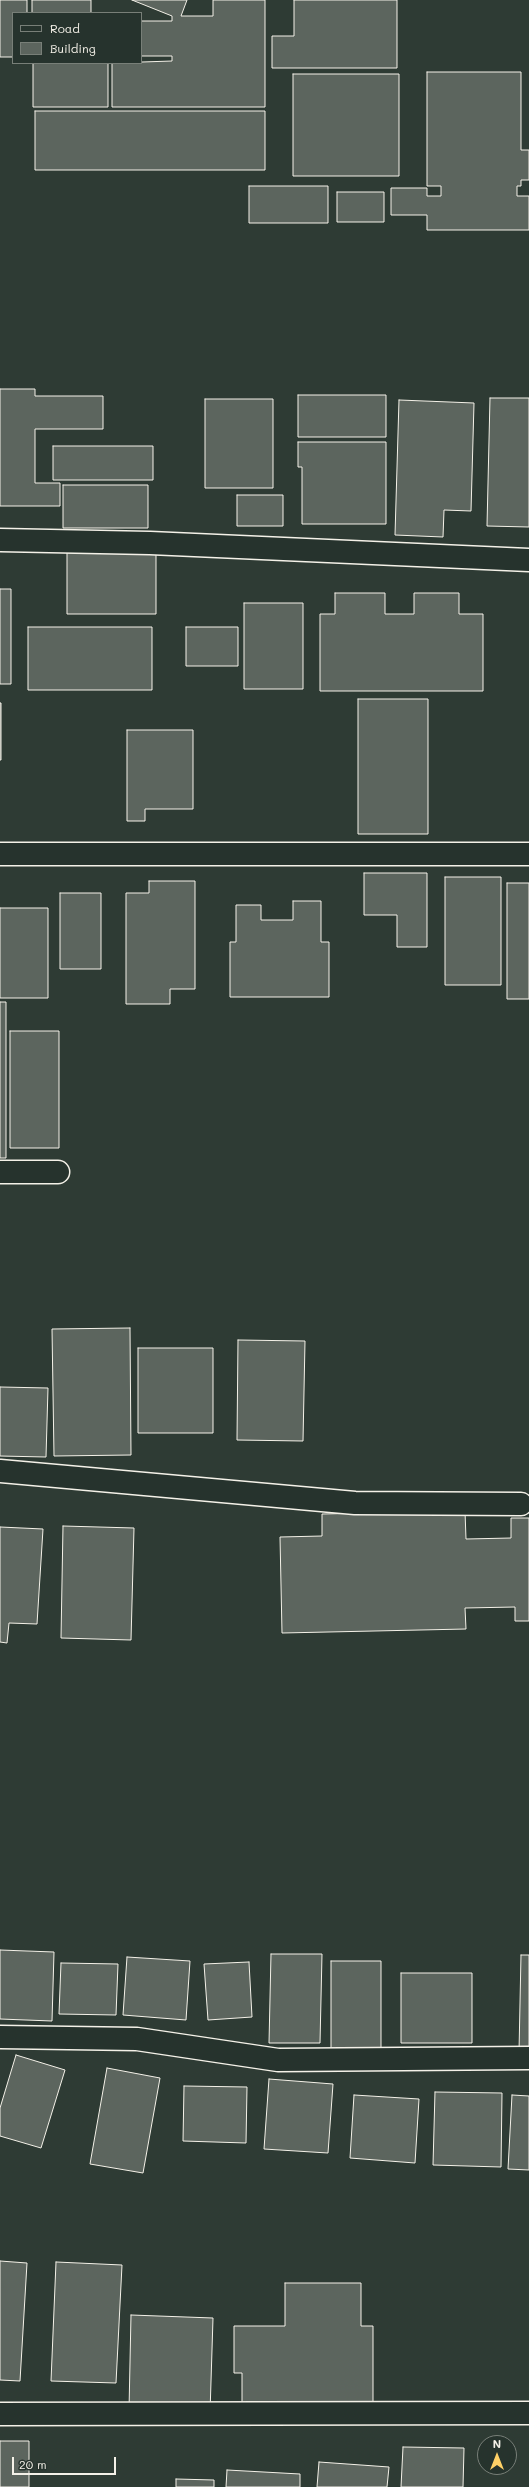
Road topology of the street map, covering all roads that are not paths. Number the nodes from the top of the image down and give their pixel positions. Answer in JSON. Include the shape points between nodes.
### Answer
{"nodes":[{"id":1,"x":0,"y":540,"type":"edge"},
{"id":2,"x":529,"y":560,"type":"edge"},
{"id":3,"x":0,"y":854,"type":"edge"},
{"id":4,"x":529,"y":854,"type":"edge"},
{"id":5,"x":0,"y":1172,"type":"edge"},
{"id":6,"x":58,"y":1172,"type":"dead end"},
{"id":7,"x":0,"y":1471,"type":"edge"},
{"id":8,"x":521,"y":1504,"type":"dead end"},
{"id":9,"x":0,"y":2037,"type":"edge"},
{"id":10,"x":529,"y":2058,"type":"edge"},
{"id":11,"x":529,"y":2413,"type":"edge"},
{"id":12,"x":0,"y":2414,"type":"edge"}],
"edges":[{"from":1,"to":2,"type":"street","via":[[150,543]]},
{"from":3,"to":4,"type":"street"},
{"from":5,"to":6,"type":"street"},
{"from":7,"to":8,"type":"street","via":[[355,1503]]},
{"from":9,"to":10,"type":"street","via":[[137,2039],[278,2060]]},
{"from":11,"to":12,"type":"street"}]}
